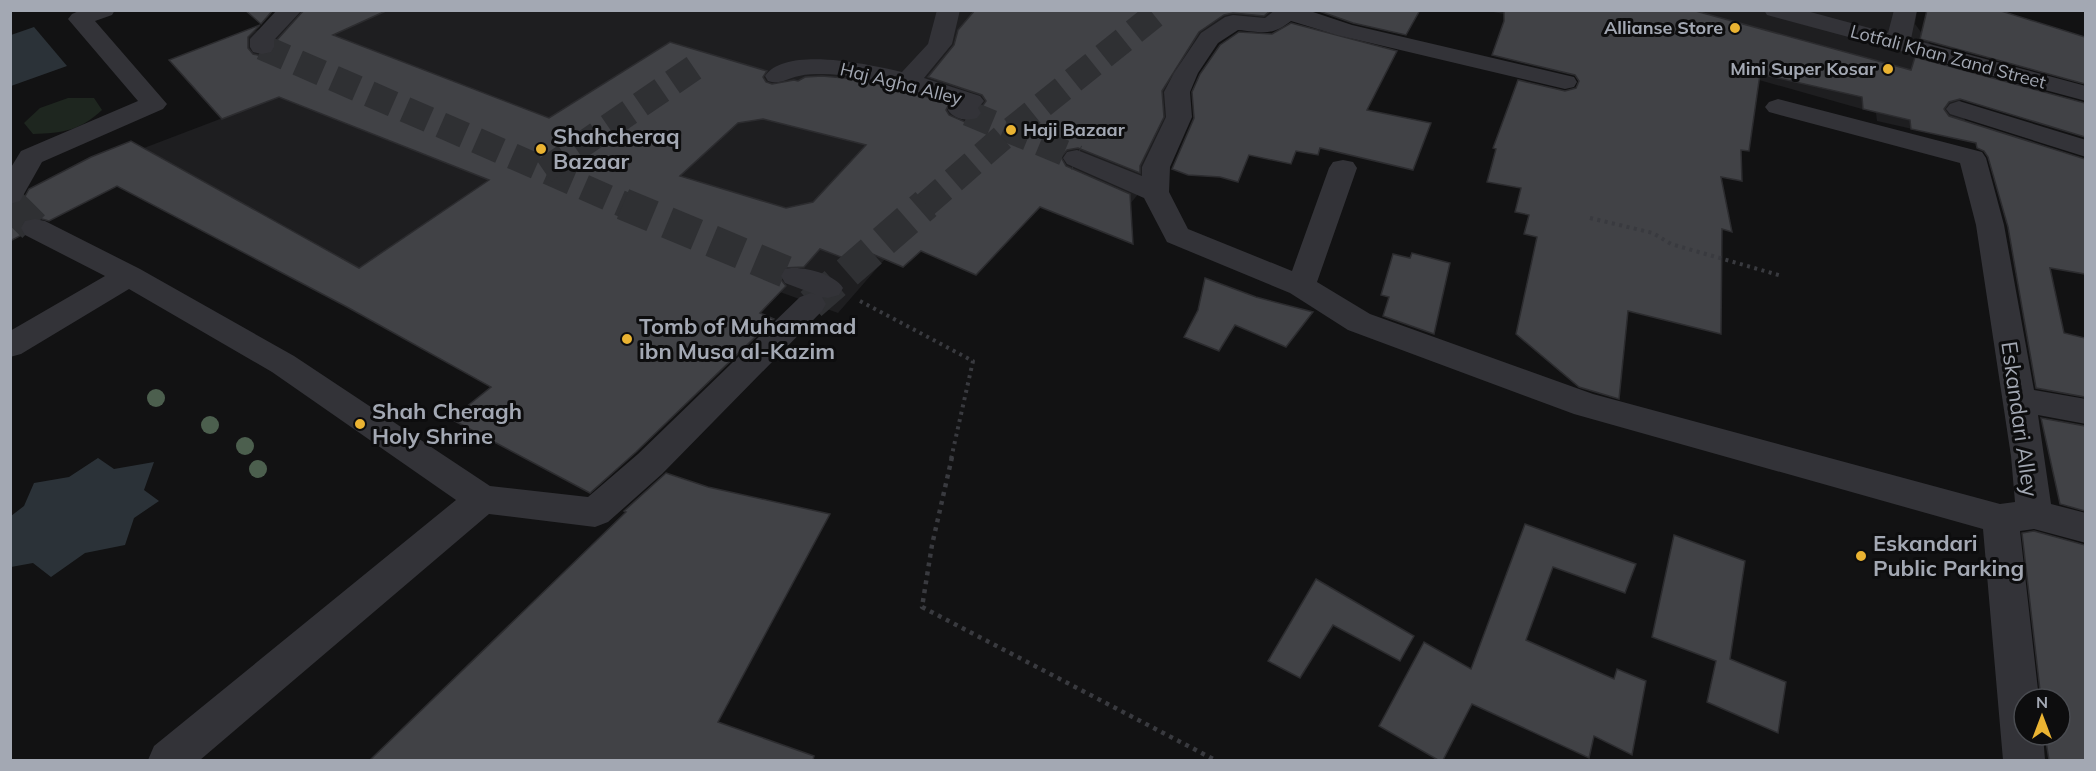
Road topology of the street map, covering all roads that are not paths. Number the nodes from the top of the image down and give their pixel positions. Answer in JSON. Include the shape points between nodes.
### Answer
{"nodes":[{"id":1,"x":104,"y":10,"type":"edge"},
{"id":2,"x":291,"y":10,"type":"edge"},
{"id":3,"x":949,"y":10,"type":"edge"},
{"id":4,"x":1775,"y":10,"type":"edge"},
{"id":5,"x":1823,"y":10,"type":"edge"},
{"id":6,"x":1902,"y":28,"type":"edge"},
{"id":7,"x":262,"y":47,"type":"dead end"},
{"id":8,"x":1950,"y":57,"type":"junction"},
{"id":9,"x":777,"y":76,"type":"dead end"},
{"id":10,"x":2085,"y":81,"type":"edge"},
{"id":11,"x":907,"y":82,"type":"junction"},
{"id":12,"x":1565,"y":82,"type":"dead end"},
{"id":13,"x":2085,"y":94,"type":"edge"},
{"id":14,"x":1778,"y":107,"type":"dead end"},
{"id":15,"x":1959,"y":109,"type":"junction"},
{"id":16,"x":968,"y":113,"type":"tunnel mouth"},
{"id":17,"x":2085,"y":149,"type":"edge"},
{"id":18,"x":1077,"y":158,"type":"tunnel mouth"},
{"id":19,"x":1972,"y":159,"type":"junction"},
{"id":20,"x":1343,"y":168,"type":"dead end"},
{"id":21,"x":1155,"y":192,"type":"junction"},
{"id":22,"x":10,"y":195,"type":"edge"},
{"id":23,"x":35,"y":228,"type":"tunnel mouth"},
{"id":24,"x":129,"y":276,"type":"junction"},
{"id":25,"x":1301,"y":286,"type":"junction"},
{"id":26,"x":812,"y":289,"type":"tunnel mouth"},
{"id":27,"x":10,"y":346,"type":"edge"},
{"id":28,"x":2018,"y":399,"type":"junction"},
{"id":29,"x":2085,"y":412,"type":"edge"},
{"id":30,"x":482,"y":499,"type":"junction"},
{"id":31,"x":2017,"y":517,"type":"junction"},
{"id":32,"x":2085,"y":528,"type":"edge"},
{"id":33,"x":169,"y":760,"type":"edge"},
{"id":34,"x":2024,"y":760,"type":"edge"}],
"edges":[{"from":1,"to":22,"type":"street","via":[[80,19],[154,104],[31,158]]},
{"from":2,"to":7,"type":"street","via":[[262,39]]},
{"from":3,"to":11,"type":"street","via":[[939,47]]},
{"from":4,"to":6,"type":"street","name":"Lotfali Khan Zand Street"},
{"from":5,"to":6,"type":"street"},
{"from":6,"to":8,"type":"street","name":"Lotfali Khan Zand Street"},
{"from":6,"to":10,"type":"street"},
{"from":8,"to":13,"type":"street","name":"Lotfali Khan Zand Street"},
{"from":8,"to":15,"type":"street","name":"Eskandari Alley"},
{"from":9,"to":11,"type":"street","name":"Haj Agha Alley","via":[[793,69],[834,67]]},
{"from":11,"to":16,"type":"street","name":"Haj Agha Alley","via":[[971,101],[962,110]]},
{"from":12,"to":21,"type":"street","via":[[1345,30],[1288,12],[1270,26],[1233,21],[1209,38],[1186,73],[1178,92],[1179,117],[1156,167]]},
{"from":14,"to":19,"type":"street"},
{"from":15,"to":17,"type":"street"},
{"from":15,"to":19,"type":"street","name":"Eskandari Alley"},
{"from":18,"to":21,"type":"street"},
{"from":19,"to":28,"type":"street","name":"Eskandari Alley","via":[[1990,225]]},
{"from":20,"to":25,"type":"street"},
{"from":21,"to":25,"type":"street","via":[[1177,235]]},
{"from":23,"to":24,"type":"street"},
{"from":24,"to":27,"type":"street"},
{"from":24,"to":30,"type":"street","via":[[283,364]]},
{"from":25,"to":31,"type":"street","via":[[1359,322],[1586,405]]},
{"from":26,"to":30,"type":"street","via":[[650,464],[596,512]]},
{"from":28,"to":29,"type":"street"},
{"from":28,"to":31,"type":"street","name":"Eskandari Alley","via":[[2028,456]]},
{"from":30,"to":33,"type":"street"},
{"from":31,"to":32,"type":"street"},
{"from":31,"to":34,"type":"street","name":"Eskandari Alley"}]}
